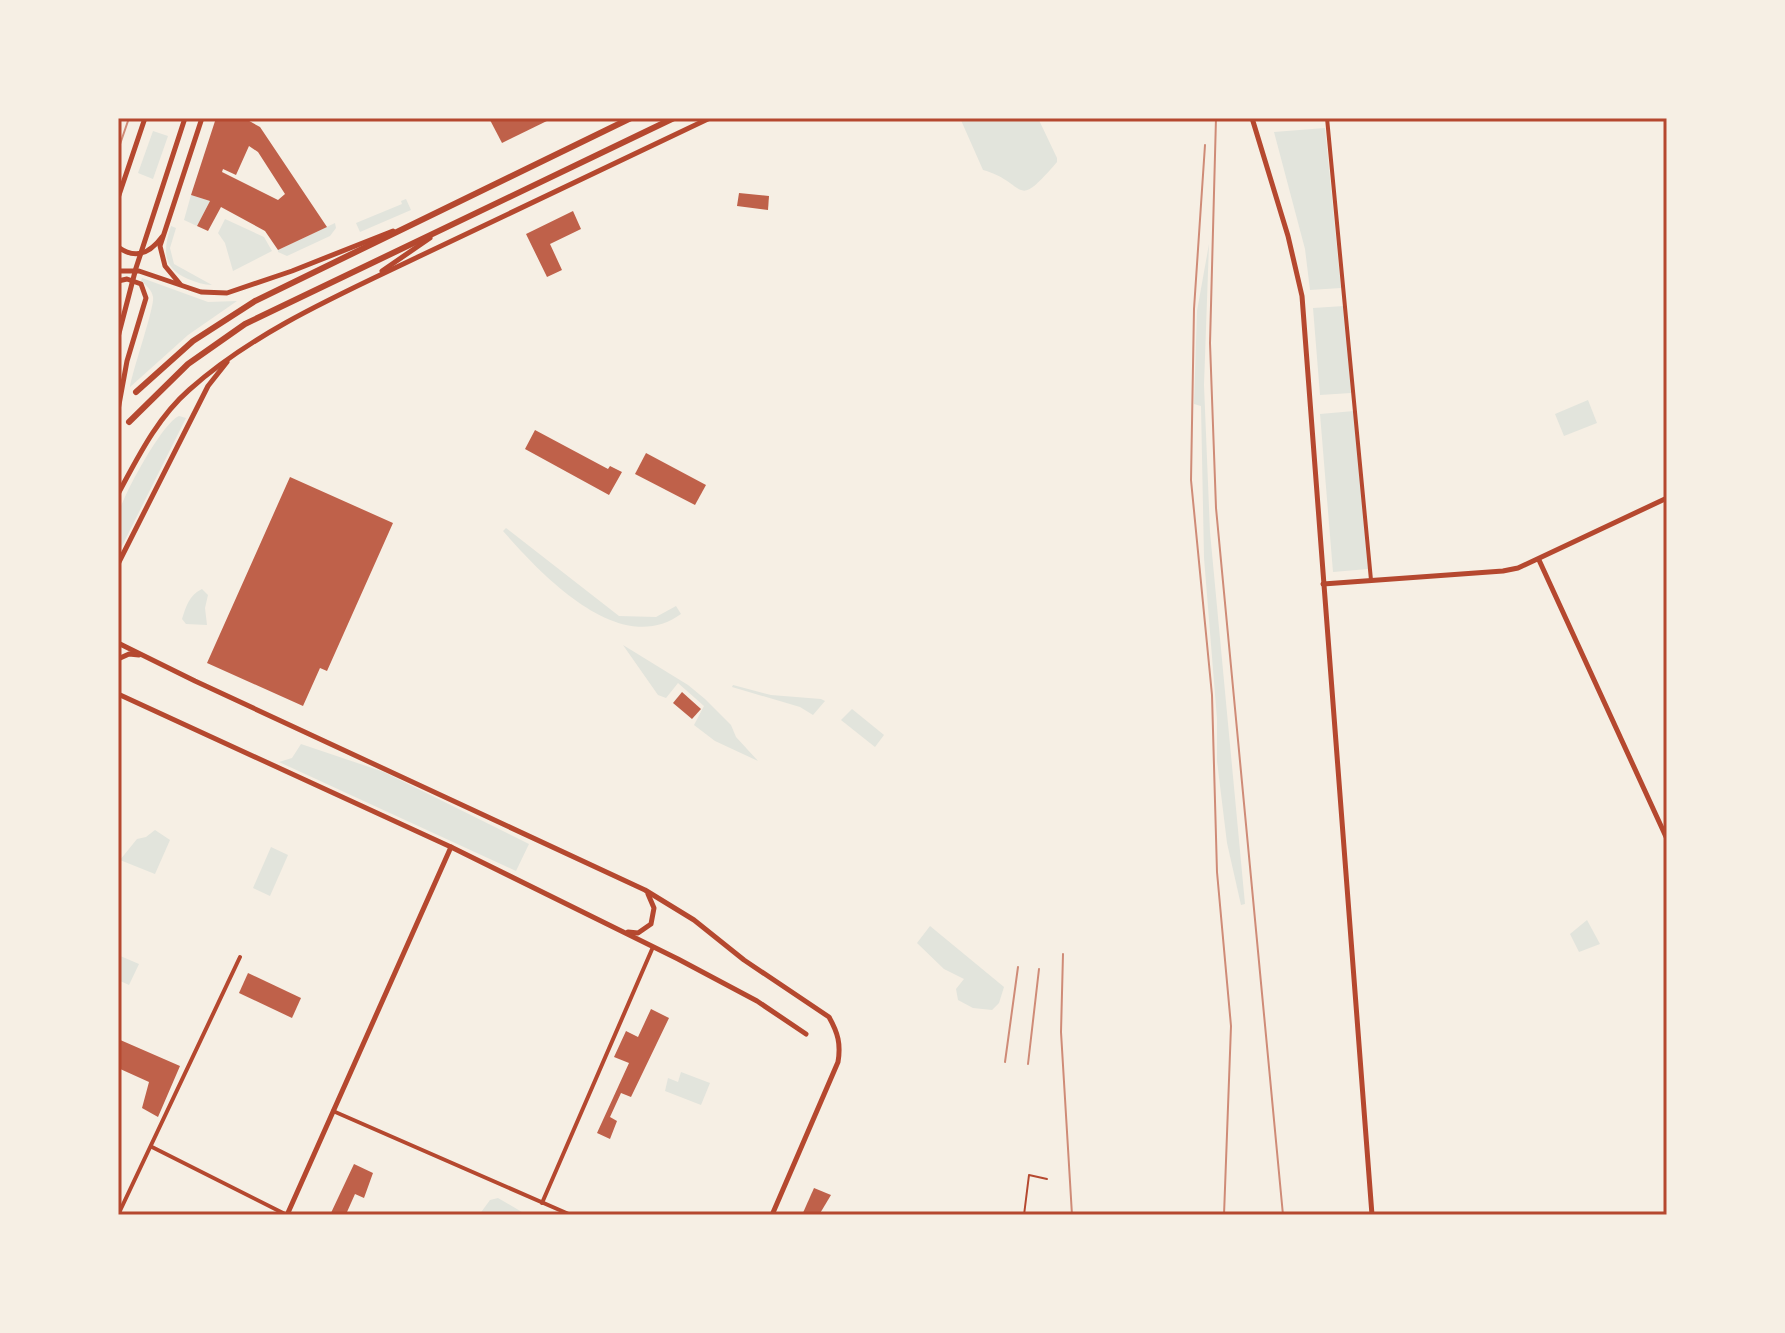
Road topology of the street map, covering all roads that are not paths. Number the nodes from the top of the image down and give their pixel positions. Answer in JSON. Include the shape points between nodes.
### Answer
{"nodes":[{"id":1,"x":145,"y":118,"type":"edge"},
{"id":2,"x":185,"y":118,"type":"edge"},
{"id":3,"x":202,"y":118,"type":"edge"},
{"id":4,"x":631,"y":118,"type":"edge"},
{"id":5,"x":674,"y":118,"type":"edge"},
{"id":6,"x":710,"y":118,"type":"edge"},
{"id":7,"x":1252,"y":118,"type":"edge"},
{"id":8,"x":1327,"y":118,"type":"edge"},
{"id":9,"x":118,"y":198,"type":"edge"},
{"id":10,"x":399,"y":228,"type":"junction"},
{"id":11,"x":440,"y":230,"type":"junction"},
{"id":12,"x":162,"y":237,"type":"junction"},
{"id":13,"x":118,"y":247,"type":"edge"},
{"id":14,"x":118,"y":271,"type":"edge"},
{"id":15,"x":118,"y":281,"type":"edge"},
{"id":16,"x":369,"y":281,"type":"junction"},
{"id":17,"x":184,"y":287,"type":"junction"},
{"id":18,"x":118,"y":337,"type":"edge"},
{"id":19,"x":233,"y":355,"type":"junction"},
{"id":20,"x":136,"y":392,"type":"dead end"},
{"id":21,"x":118,"y":410,"type":"edge"},
{"id":22,"x":129,"y":422,"type":"dead end"},
{"id":23,"x":118,"y":494,"type":"edge"},
{"id":24,"x":1667,"y":498,"type":"edge"},
{"id":25,"x":1539,"y":560,"type":"junction"},
{"id":26,"x":118,"y":564,"type":"edge"},
{"id":27,"x":1371,"y":580,"type":"junction"},
{"id":28,"x":1323,"y":584,"type":"junction"},
{"id":29,"x":118,"y":643,"type":"edge"},
{"id":30,"x":144,"y":655,"type":"junction"},
{"id":31,"x":118,"y":659,"type":"edge"},
{"id":32,"x":119,"y":694,"type":"edge"},
{"id":33,"x":1667,"y":815,"type":"edge"},
{"id":34,"x":1658,"y":819,"type":"junction"},
{"id":35,"x":1667,"y":839,"type":"edge"},
{"id":36,"x":451,"y":847,"type":"junction"},
{"id":37,"x":645,"y":890,"type":"junction"},
{"id":38,"x":621,"y":930,"type":"junction"},
{"id":39,"x":653,"y":947,"type":"junction"},
{"id":40,"x":240,"y":957,"type":"dead end"},
{"id":41,"x":806,"y":1034,"type":"dead end"},
{"id":42,"x":333,"y":1111,"type":"junction"},
{"id":43,"x":152,"y":1147,"type":"junction"},
{"id":44,"x":1047,"y":1179,"type":"dead end"},
{"id":45,"x":542,"y":1203,"type":"junction"},
{"id":46,"x":118,"y":1215,"type":"edge"},
{"id":47,"x":287,"y":1215,"type":"edge"},
{"id":48,"x":571,"y":1215,"type":"edge"},
{"id":49,"x":772,"y":1215,"type":"edge"},
{"id":50,"x":1024,"y":1215,"type":"edge"},
{"id":51,"x":1372,"y":1215,"type":"edge"}],
"edges":[{"from":1,"to":9,"type":"street"},
{"from":2,"to":18,"type":"street"},
{"from":3,"to":12,"type":"street"},
{"from":4,"to":10,"type":"main road"},
{"from":5,"to":11,"type":"main road"},
{"from":6,"to":16,"type":"street"},
{"from":7,"to":28,"type":"street","via":[[1302,296]]},
{"from":8,"to":27,"type":"street"},
{"from":10,"to":17,"type":"street","via":[[227,293]]},
{"from":10,"to":20,"type":"main road","via":[[229,316]]},
{"from":11,"to":16,"type":"street"},
{"from":11,"to":22,"type":"main road","via":[[237,328],[188,364]]},
{"from":12,"to":13,"type":"street","via":[[141,254]]},
{"from":12,"to":17,"type":"street","via":[[165,266]]},
{"from":14,"to":17,"type":"street","via":[[139,271]]},
{"from":15,"to":21,"type":"street","via":[[141,284],[146,298]]},
{"from":16,"to":19,"type":"street"},
{"from":19,"to":23,"type":"street","via":[[172,407]]},
{"from":19,"to":26,"type":"street","via":[[208,386]]},
{"from":24,"to":25,"type":"street"},
{"from":25,"to":27,"type":"street","via":[[1503,571]]},
{"from":25,"to":34,"type":"street"},
{"from":27,"to":28,"type":"street"},
{"from":28,"to":51,"type":"street"},
{"from":29,"to":30,"type":"street"},
{"from":30,"to":31,"type":"street"},
{"from":30,"to":37,"type":"street"},
{"from":32,"to":36,"type":"street"},
{"from":33,"to":34,"type":"street"},
{"from":34,"to":35,"type":"street"},
{"from":36,"to":38,"type":"street"},
{"from":36,"to":42,"type":"street"},
{"from":37,"to":38,"type":"street","via":[[654,908],[651,924],[638,933]]},
{"from":37,"to":49,"type":"street","via":[[829,1017],[838,1032],[838,1062]]},
{"from":38,"to":39,"type":"street"},
{"from":39,"to":41,"type":"street","via":[[757,1001]]},
{"from":39,"to":45,"type":"street"},
{"from":40,"to":43,"type":"street"},
{"from":42,"to":45,"type":"street"},
{"from":42,"to":47,"type":"street"},
{"from":43,"to":46,"type":"street"},
{"from":43,"to":47,"type":"street"},
{"from":44,"to":50,"type":"lane","via":[[1029,1175]]},
{"from":45,"to":48,"type":"street"}]}
